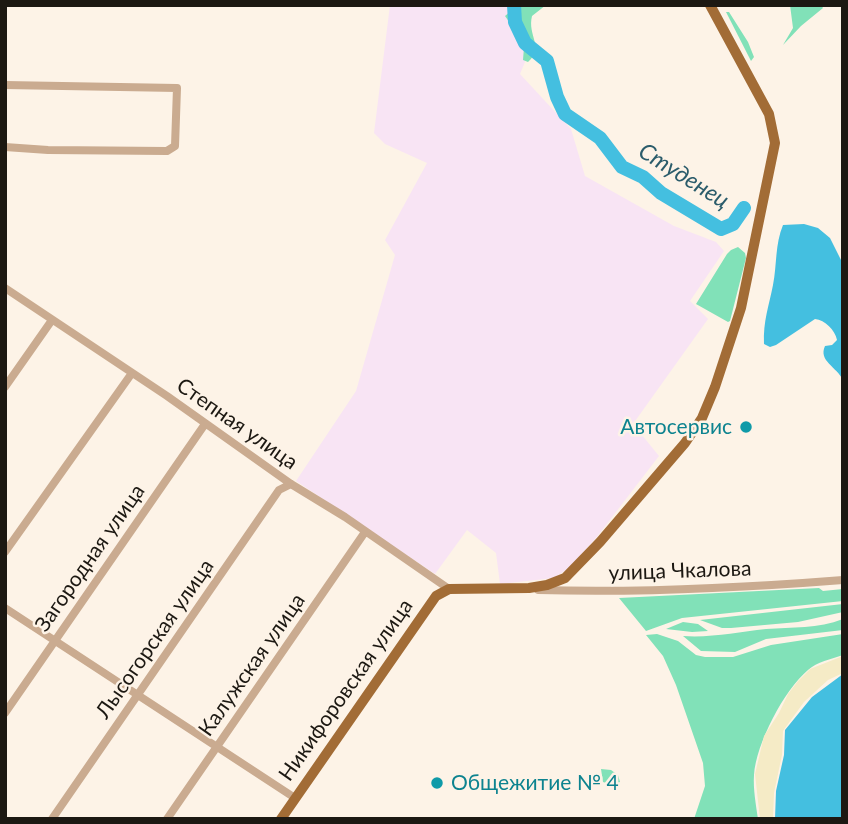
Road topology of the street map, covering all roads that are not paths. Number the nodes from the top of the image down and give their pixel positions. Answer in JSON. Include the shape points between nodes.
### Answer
{"nodes":[{"id":1,"x":710,"y":5,"type":"edge"},
{"id":2,"x":5,"y":85,"type":"edge"},
{"id":3,"x":5,"y":147,"type":"edge"},
{"id":4,"x":5,"y":288,"type":"edge"},
{"id":5,"x":52,"y":320,"type":"junction"},
{"id":6,"x":132,"y":373,"type":"junction"},
{"id":7,"x":5,"y":387,"type":"edge"},
{"id":8,"x":205,"y":424,"type":"junction"},
{"id":9,"x":291,"y":484,"type":"junction"},
{"id":10,"x":365,"y":532,"type":"junction"},
{"id":11,"x":5,"y":552,"type":"edge"},
{"id":12,"x":843,"y":580,"type":"edge"},
{"id":13,"x":449,"y":589,"type":"junction"},
{"id":14,"x":517,"y":589,"type":"junction"},
{"id":15,"x":5,"y":608,"type":"edge"},
{"id":16,"x":54,"y":640,"type":"junction"},
{"id":17,"x":137,"y":695,"type":"junction"},
{"id":18,"x":5,"y":713,"type":"edge"},
{"id":19,"x":216,"y":748,"type":"junction"},
{"id":20,"x":295,"y":798,"type":"junction"},
{"id":21,"x":52,"y":819,"type":"edge"},
{"id":22,"x":167,"y":819,"type":"edge"},
{"id":23,"x":281,"y":819,"type":"edge"}],
"edges":[{"from":1,"to":14,"type":"main road","via":[[769,114],[775,143],[741,308],[715,387],[702,418],[678,450],[578,568],[555,583]]},
{"from":2,"to":3,"type":"street","via":[[177,88],[175,146],[167,151]]},
{"from":4,"to":5,"type":"street","name":"Степная улица"},
{"from":5,"to":6,"type":"street","name":"Степная улица"},
{"from":5,"to":7,"type":"street"},
{"from":6,"to":8,"type":"street","name":"Степная улица"},
{"from":6,"to":11,"type":"street"},
{"from":8,"to":9,"type":"street","name":"Степная улица"},
{"from":8,"to":16,"type":"street","name":"Загородная улица"},
{"from":9,"to":10,"type":"street","name":"Степная улица"},
{"from":9,"to":17,"type":"street","name":"Лысогорская улица","via":[[279,490]]},
{"from":10,"to":13,"type":"street","name":"Степная улица"},
{"from":10,"to":19,"type":"street","name":"Калужская улица"},
{"from":12,"to":14,"type":"street","name":"улица Чкалова","via":[[639,592]]},
{"from":13,"to":14,"type":"main road"},
{"from":13,"to":20,"type":"main road","name":"Никифоровская улица","via":[[432,600]]},
{"from":15,"to":16,"type":"street"},
{"from":16,"to":17,"type":"street"},
{"from":16,"to":18,"type":"street","name":"Загородная улица"},
{"from":17,"to":19,"type":"street"},
{"from":17,"to":21,"type":"street","name":"Лысогорская улица"},
{"from":19,"to":20,"type":"street"},
{"from":19,"to":22,"type":"street","name":"Калужская улица"},
{"from":20,"to":23,"type":"main road","name":"Никифоровская улица"}]}
